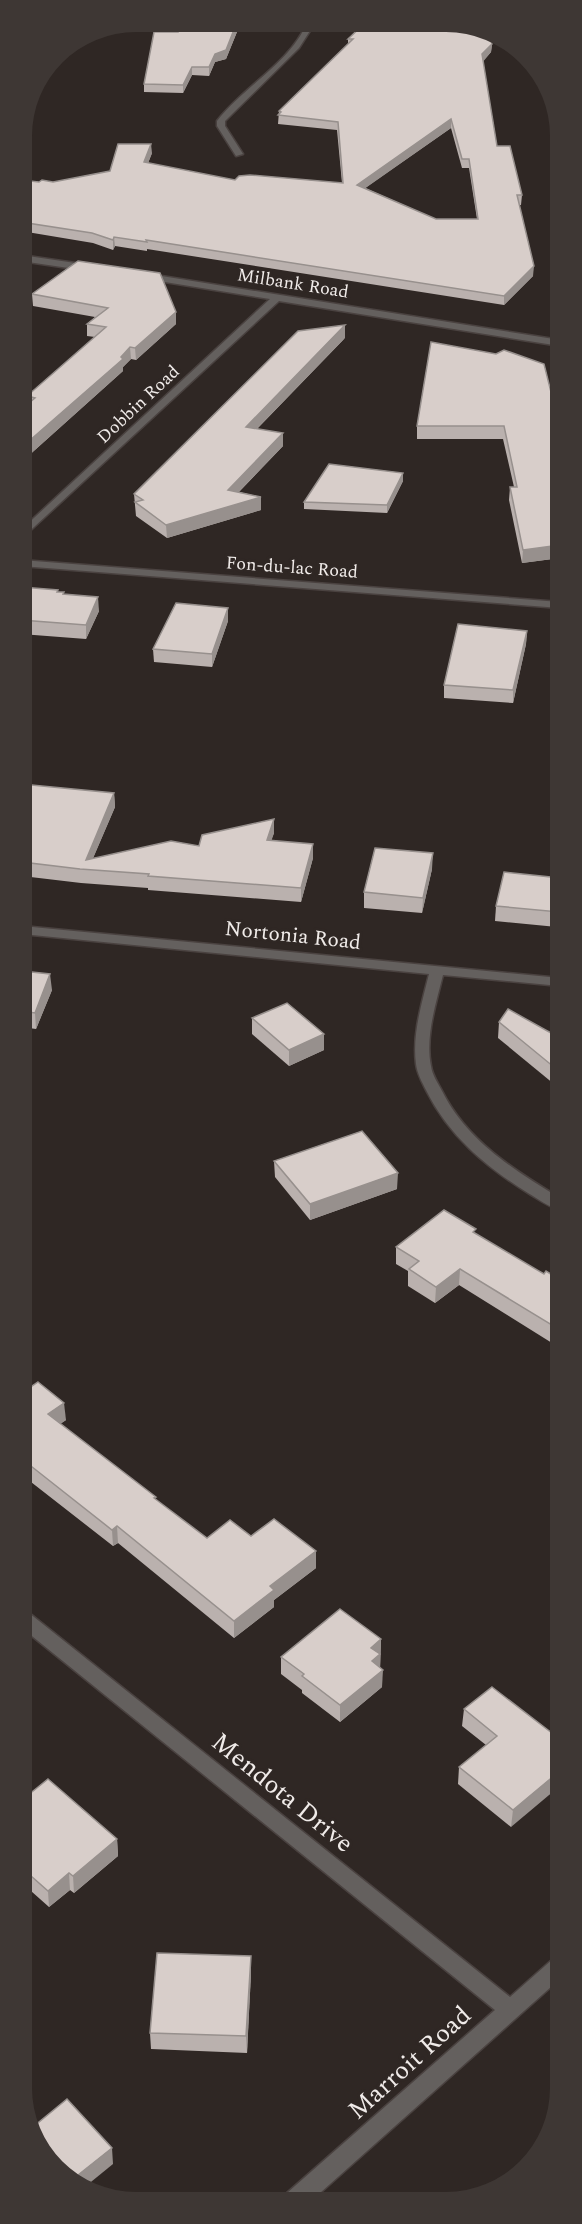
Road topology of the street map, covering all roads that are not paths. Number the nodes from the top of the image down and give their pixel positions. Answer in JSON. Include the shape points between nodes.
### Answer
{"nodes":[{"id":1,"x":307,"y":32,"type":"edge"},
{"id":2,"x":239,"y":154,"type":"dead end"},
{"id":3,"x":32,"y":260,"type":"edge"},
{"id":4,"x":100,"y":270,"type":"edge"},
{"id":5,"x":134,"y":275,"type":"edge"},
{"id":6,"x":278,"y":297,"type":"junction"},
{"id":7,"x":550,"y":340,"type":"edge"},
{"id":8,"x":32,"y":526,"type":"edge"},
{"id":9,"x":32,"y":564,"type":"edge"},
{"id":10,"x":550,"y":604,"type":"edge"},
{"id":11,"x":32,"y":931,"type":"edge"},
{"id":12,"x":437,"y":970,"type":"junction"},
{"id":13,"x":550,"y":981,"type":"edge"},
{"id":14,"x":550,"y":1199,"type":"edge"},
{"id":15,"x":32,"y":1626,"type":"edge"},
{"id":16,"x":550,"y":1974,"type":"edge"},
{"id":17,"x":510,"y":2009,"type":"junction"},
{"id":18,"x":305,"y":2192,"type":"edge"}],
"edges":[{"from":1,"to":2,"type":"street","via":[[221,121]]},
{"from":3,"to":4,"type":"street"},
{"from":5,"to":6,"type":"street","name":"Milbank Road"},
{"from":6,"to":7,"type":"street","name":"Milbank Road"},
{"from":6,"to":8,"type":"street","name":"Dobbin Road"},
{"from":9,"to":10,"type":"street","name":"Fon-du-lac Road"},
{"from":11,"to":12,"type":"street","name":"Nortonia Road"},
{"from":12,"to":13,"type":"street","name":"Nortonia Road"},
{"from":12,"to":14,"type":"street","via":[[424,1029],[423,1067],[438,1103],[482,1153]]},
{"from":15,"to":17,"type":"street","name":"Mendota Drive"},
{"from":16,"to":17,"type":"street","name":"Marroit Road"},
{"from":17,"to":18,"type":"street","name":"Marroit Road"}]}
